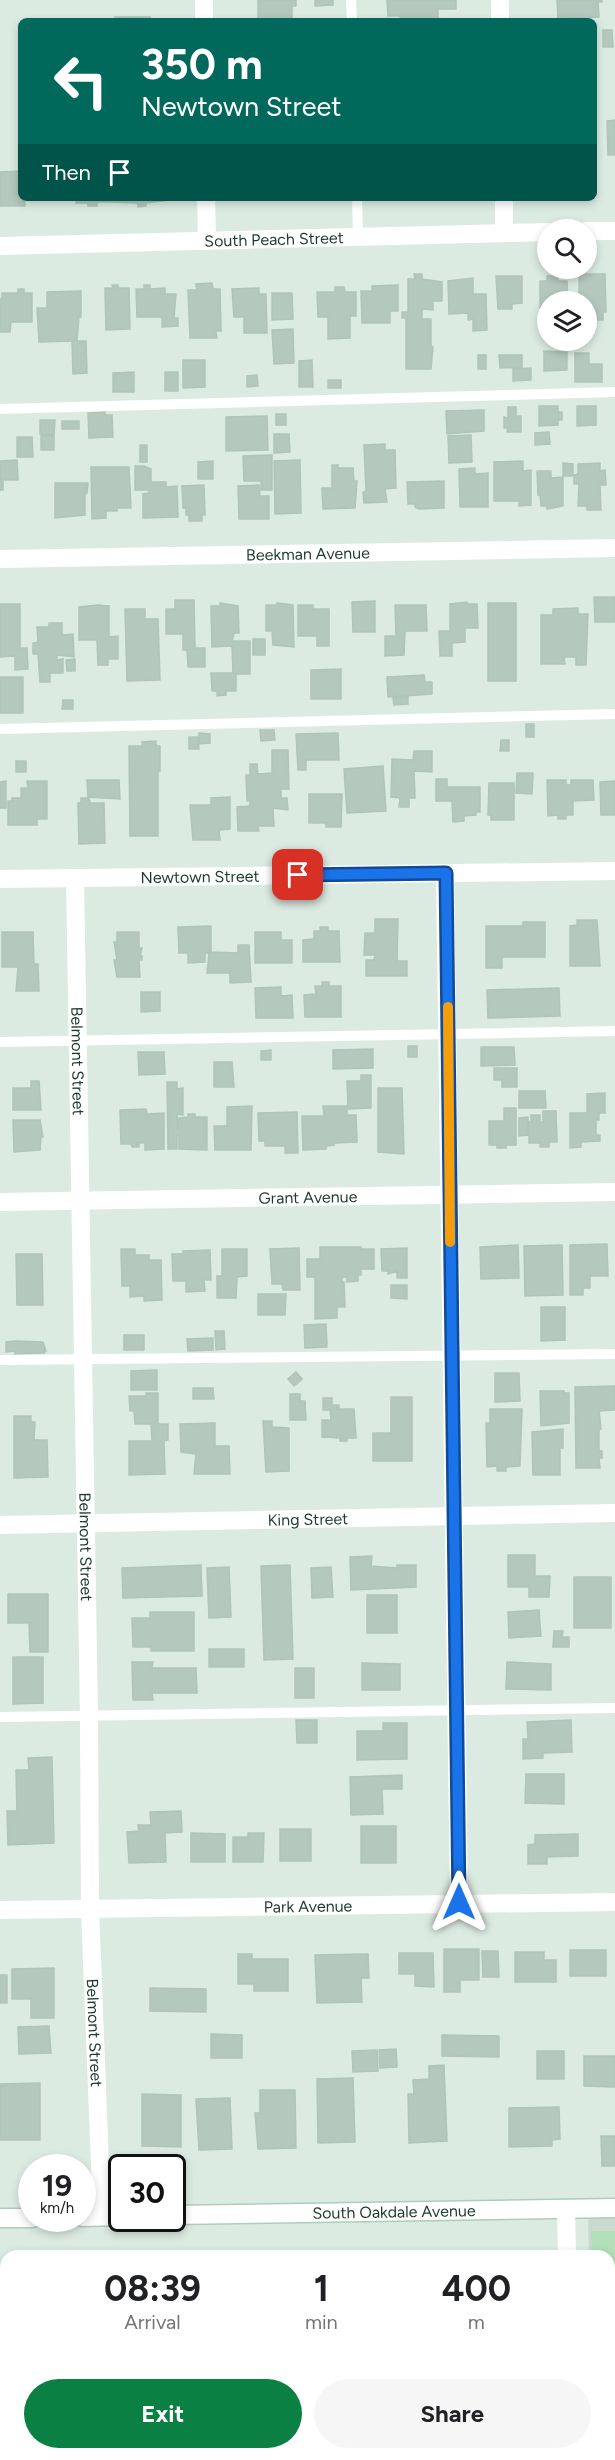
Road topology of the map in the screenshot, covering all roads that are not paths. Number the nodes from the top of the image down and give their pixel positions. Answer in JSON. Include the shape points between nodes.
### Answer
{"nodes":[{"id":1,"x":204,"y":0,"type":"edge"},
{"id":2,"x":351,"y":0,"type":"edge"},
{"id":3,"x":500,"y":0,"type":"edge"},
{"id":4,"x":204,"y":18,"type":"edge"},
{"id":5,"x":352,"y":18,"type":"edge"},
{"id":6,"x":501,"y":18,"type":"edge"},
{"id":7,"x":206,"y":201,"type":"edge"},
{"id":8,"x":357,"y":201,"type":"edge"},
{"id":9,"x":504,"y":201,"type":"edge"},
{"id":10,"x":597,"y":231,"type":"edge"},
{"id":11,"x":615,"y":231,"type":"edge"},
{"id":12,"x":537,"y":232,"type":"edge"},
{"id":13,"x":504,"y":233,"type":"junction"},
{"id":14,"x":358,"y":237,"type":"junction"},
{"id":15,"x":207,"y":241,"type":"junction"},
{"id":16,"x":0,"y":246,"type":"edge"},
{"id":17,"x":615,"y":392,"type":"edge"},
{"id":18,"x":0,"y":409,"type":"edge"},
{"id":19,"x":615,"y":548,"type":"edge"},
{"id":20,"x":0,"y":559,"type":"edge"},
{"id":21,"x":615,"y":714,"type":"edge"},
{"id":22,"x":0,"y":729,"type":"edge"},
{"id":23,"x":615,"y":871,"type":"edge"},
{"id":24,"x":446,"y":873,"type":"junction"},
{"id":25,"x":75,"y":878,"type":"junction"},
{"id":26,"x":0,"y":879,"type":"edge"},
{"id":27,"x":615,"y":1031,"type":"edge"},
{"id":28,"x":449,"y":1035,"type":"junction"},
{"id":29,"x":0,"y":1042,"type":"edge"},
{"id":30,"x":78,"y":1042,"type":"junction"},
{"id":31,"x":615,"y":1192,"type":"edge"},
{"id":32,"x":449,"y":1195,"type":"junction"},
{"id":33,"x":80,"y":1201,"type":"junction"},
{"id":34,"x":0,"y":1202,"type":"edge"},
{"id":35,"x":451,"y":1354,"type":"junction"},
{"id":36,"x":615,"y":1354,"type":"edge"},
{"id":37,"x":82,"y":1358,"type":"junction"},
{"id":38,"x":0,"y":1360,"type":"edge"},
{"id":39,"x":615,"y":1514,"type":"edge"},
{"id":40,"x":453,"y":1517,"type":"junction"},
{"id":41,"x":86,"y":1523,"type":"junction"},
{"id":42,"x":0,"y":1525,"type":"edge"},
{"id":43,"x":615,"y":1708,"type":"edge"},
{"id":44,"x":457,"y":1709,"type":"junction"},
{"id":45,"x":89,"y":1716,"type":"junction"},
{"id":46,"x":0,"y":1717,"type":"edge"},
{"id":47,"x":459,"y":1902,"type":"junction"},
{"id":48,"x":615,"y":1902,"type":"edge"},
{"id":49,"x":90,"y":1909,"type":"junction"},
{"id":50,"x":0,"y":1910,"type":"edge"},
{"id":51,"x":615,"y":2208,"type":"edge"},
{"id":52,"x":566,"y":2209,"type":"junction"},
{"id":53,"x":186,"y":2215,"type":"edge"},
{"id":54,"x":96,"y":2216,"type":"edge"},
{"id":55,"x":102,"y":2216,"type":"junction"},
{"id":56,"x":108,"y":2216,"type":"edge"},
{"id":57,"x":0,"y":2218,"type":"edge"},
{"id":58,"x":18,"y":2218,"type":"edge"},
{"id":59,"x":567,"y":2250,"type":"edge"}],
"edges":[{"from":1,"to":4,"type":"street"},
{"from":2,"to":5,"type":"lane"},
{"from":3,"to":6,"type":"street"},
{"from":7,"to":15,"type":"street"},
{"from":8,"to":14,"type":"lane"},
{"from":9,"to":13,"type":"street"},
{"from":10,"to":11,"type":"street"},
{"from":12,"to":13,"type":"street","name":"South Peach Street"},
{"from":13,"to":14,"type":"street","name":"South Peach Street"},
{"from":14,"to":15,"type":"street","name":"South Peach Street"},
{"from":15,"to":16,"type":"street","name":"South Peach Street"},
{"from":17,"to":18,"type":"lane"},
{"from":19,"to":20,"type":"street","name":"Beekman Avenue"},
{"from":21,"to":22,"type":"lane"},
{"from":23,"to":24,"type":"street","name":"Newtown Street"},
{"from":24,"to":25,"type":"street","name":"Newtown Street"},
{"from":24,"to":28,"type":"street"},
{"from":25,"to":26,"type":"street","name":"Newtown Street"},
{"from":25,"to":30,"type":"street","name":"Belmont Street"},
{"from":27,"to":28,"type":"lane"},
{"from":28,"to":30,"type":"lane"},
{"from":28,"to":32,"type":"street"},
{"from":29,"to":30,"type":"lane"},
{"from":30,"to":33,"type":"street","name":"Belmont Street"},
{"from":31,"to":32,"type":"street","name":"Grant Avenue"},
{"from":32,"to":33,"type":"street","name":"Grant Avenue"},
{"from":32,"to":35,"type":"street"},
{"from":33,"to":34,"type":"street","name":"Grant Avenue"},
{"from":33,"to":37,"type":"street","name":"Belmont Street"},
{"from":35,"to":36,"type":"lane"},
{"from":35,"to":37,"type":"lane"},
{"from":35,"to":40,"type":"street"},
{"from":37,"to":38,"type":"lane"},
{"from":37,"to":41,"type":"street","name":"Belmont Street"},
{"from":39,"to":40,"type":"street","name":"King Street"},
{"from":40,"to":41,"type":"street","name":"King Street"},
{"from":40,"to":44,"type":"street"},
{"from":41,"to":42,"type":"street","name":"King Street"},
{"from":41,"to":45,"type":"street","name":"Belmont Street"},
{"from":43,"to":44,"type":"lane"},
{"from":44,"to":45,"type":"lane"},
{"from":44,"to":47,"type":"street"},
{"from":45,"to":46,"type":"lane"},
{"from":45,"to":49,"type":"street","name":"Belmont Street"},
{"from":47,"to":48,"type":"street","name":"Park Avenue"},
{"from":47,"to":49,"type":"street","name":"Park Avenue"},
{"from":49,"to":50,"type":"street","name":"Park Avenue"},
{"from":49,"to":55,"type":"street","name":"Belmont Street"},
{"from":51,"to":52,"type":"street","name":"South Oakdale Avenue"},
{"from":52,"to":53,"type":"street","name":"South Oakdale Avenue"},
{"from":52,"to":59,"type":"street"},
{"from":54,"to":55,"type":"street"},
{"from":55,"to":56,"type":"street"},
{"from":57,"to":58,"type":"street"}]}
